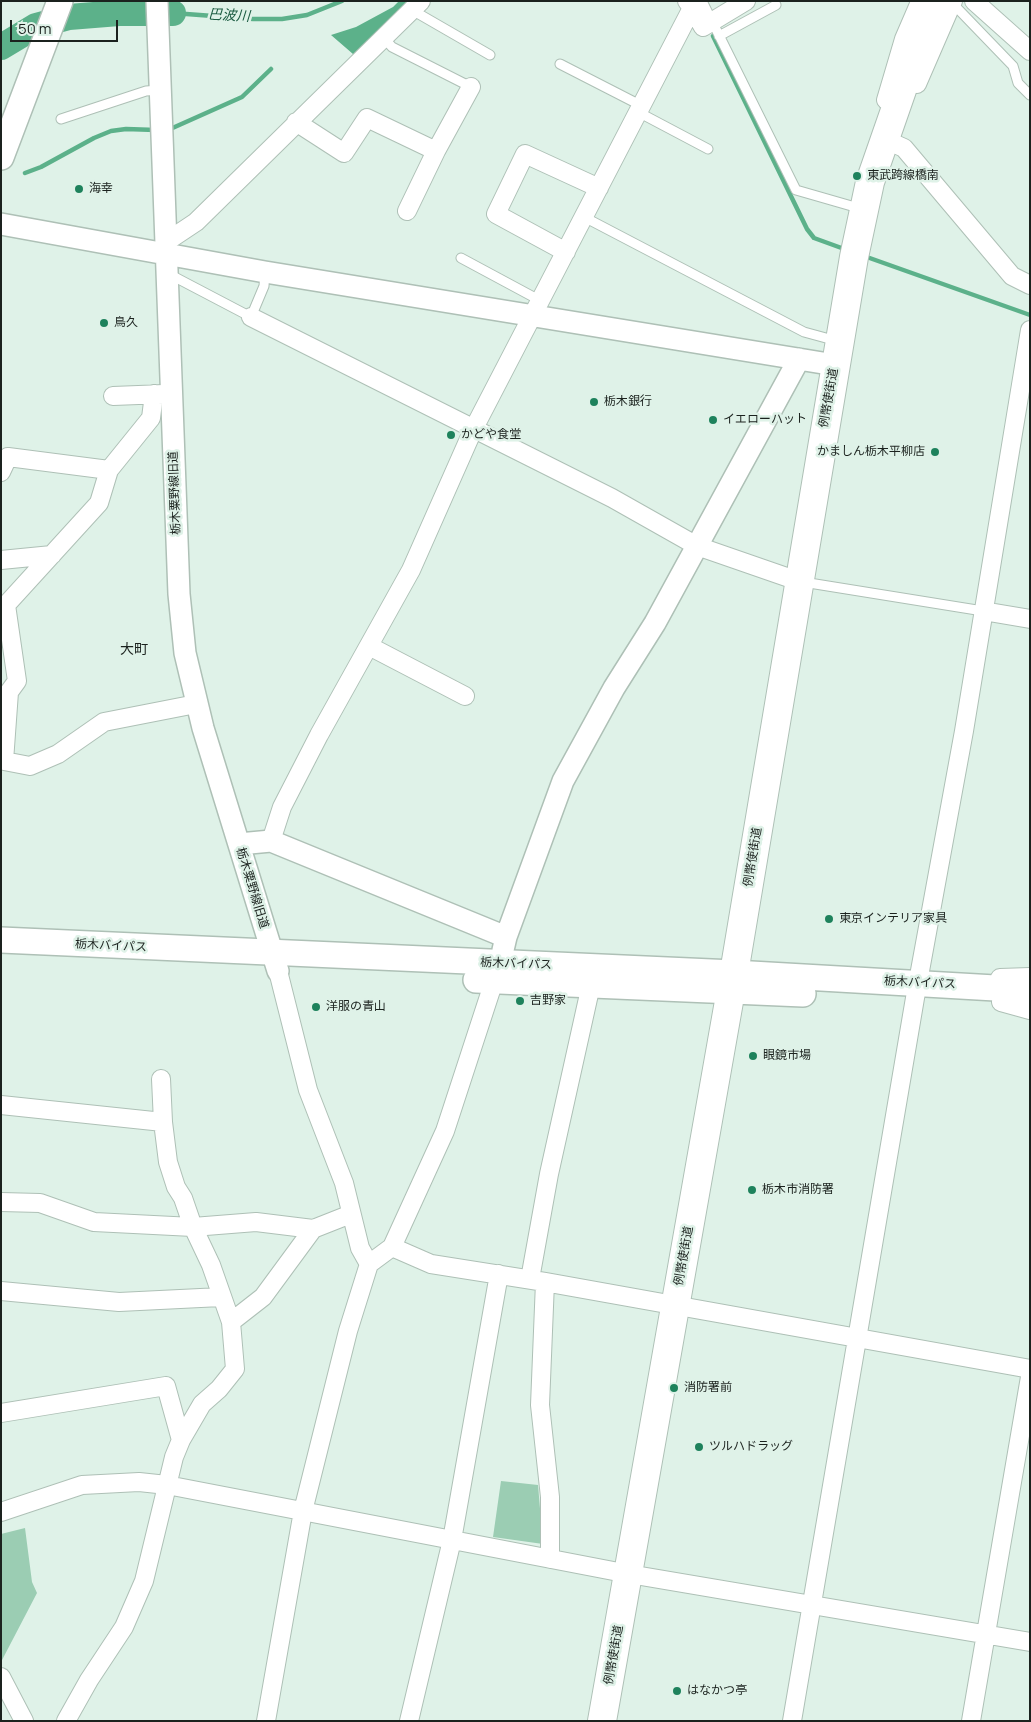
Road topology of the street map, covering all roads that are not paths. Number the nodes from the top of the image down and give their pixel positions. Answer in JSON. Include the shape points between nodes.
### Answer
{"nodes":[{"id":1,"x":60,"y":1,"type":"edge"},
{"id":2,"x":157,"y":1,"type":"edge"},
{"id":3,"x":746,"y":1,"type":"edge"},
{"id":4,"x":920,"y":1,"type":"edge"},
{"id":5,"x":974,"y":1,"type":"edge"},
{"id":6,"x":691,"y":3,"type":"edge"},
{"id":7,"x":946,"y":3,"type":"edge"},
{"id":8,"x":776,"y":5,"type":"dead end"},
{"id":9,"x":416,"y":6,"type":"edge"},
{"id":10,"x":716,"y":29,"type":"junction"},
{"id":11,"x":384,"y":38,"type":"junction"},
{"id":12,"x":1030,"y":51,"type":"edge"},
{"id":13,"x":490,"y":55,"type":"dead end"},
{"id":14,"x":560,"y":64,"type":"dead end"},
{"id":15,"x":471,"y":87,"type":"joint"},
{"id":16,"x":161,"y":90,"type":"junction"},
{"id":17,"x":1030,"y":94,"type":"edge"},
{"id":18,"x":640,"y":109,"type":"junction"},
{"id":19,"x":61,"y":119,"type":"dead end"},
{"id":20,"x":296,"y":122,"type":"junction"},
{"id":21,"x":886,"y":134,"type":"junction"},
{"id":22,"x":708,"y":149,"type":"dead end"},
{"id":23,"x":436,"y":150,"type":"junction"},
{"id":24,"x":1,"y":157,"type":"edge"},
{"id":25,"x":599,"y":188,"type":"junction"},
{"id":26,"x":864,"y":210,"type":"junction"},
{"id":27,"x":407,"y":211,"type":"dead end"},
{"id":28,"x":584,"y":217,"type":"junction"},
{"id":29,"x":1,"y":224,"type":"edge"},
{"id":30,"x":566,"y":252,"type":"junction"},
{"id":31,"x":166,"y":256,"type":"junction"},
{"id":32,"x":461,"y":258,"type":"dead end"},
{"id":33,"x":265,"y":272,"type":"junction"},
{"id":34,"x":1030,"y":285,"type":"edge"},
{"id":35,"x":538,"y":308,"type":"junction"},
{"id":36,"x":251,"y":317,"type":"junction"},
{"id":37,"x":1030,"y":330,"type":"edge"},
{"id":38,"x":837,"y":353,"type":"junction"},
{"id":39,"x":799,"y":359,"type":"junction"},
{"id":40,"x":163,"y":394,"type":"junction"},
{"id":41,"x":113,"y":396,"type":"dead end"},
{"id":42,"x":473,"y":430,"type":"junction"},
{"id":43,"x":109,"y":470,"type":"junction"},
{"id":44,"x":1,"y":472,"type":"edge"},
{"id":45,"x":697,"y":546,"type":"junction"},
{"id":46,"x":52,"y":555,"type":"junction"},
{"id":47,"x":1,"y":560,"type":"edge"},
{"id":48,"x":798,"y":582,"type":"junction"},
{"id":49,"x":983,"y":611,"type":"junction"},
{"id":50,"x":1030,"y":619,"type":"edge"},
{"id":51,"x":369,"y":646,"type":"junction"},
{"id":52,"x":465,"y":696,"type":"dead end"},
{"id":53,"x":196,"y":704,"type":"junction"},
{"id":54,"x":271,"y":840,"type":"junction"},
{"id":55,"x":239,"y":844,"type":"junction"},
{"id":56,"x":506,"y":937,"type":"junction"},
{"id":57,"x":1,"y":940,"type":"edge"},
{"id":58,"x":1,"y":957,"type":"edge"},
{"id":59,"x":275,"y":962,"type":"junction"},
{"id":60,"x":497,"y":972,"type":"junction"},
{"id":61,"x":1030,"y":977,"type":"edge"},
{"id":62,"x":732,"y":982,"type":"junction"},
{"id":63,"x":591,"y":985,"type":"junction"},
{"id":64,"x":966,"y":986,"type":"junction"},
{"id":65,"x":917,"y":990,"type":"junction"},
{"id":66,"x":1030,"y":990,"type":"edge"},
{"id":67,"x":1001,"y":1002,"type":"junction"},
{"id":68,"x":1030,"y":1004,"type":"edge"},
{"id":69,"x":1030,"y":1010,"type":"edge"},
{"id":70,"x":161,"y":1080,"type":"dead end"},
{"id":71,"x":1,"y":1105,"type":"edge"},
{"id":72,"x":163,"y":1122,"type":"junction"},
{"id":73,"x":1,"y":1202,"type":"edge"},
{"id":74,"x":351,"y":1214,"type":"junction"},
{"id":75,"x":193,"y":1227,"type":"junction"},
{"id":76,"x":312,"y":1229,"type":"junction"},
{"id":77,"x":392,"y":1247,"type":"junction"},
{"id":78,"x":369,"y":1264,"type":"junction"},
{"id":79,"x":498,"y":1274,"type":"junction"},
{"id":80,"x":538,"y":1281,"type":"junction"},
{"id":81,"x":1,"y":1291,"type":"edge"},
{"id":82,"x":221,"y":1297,"type":"junction"},
{"id":83,"x":675,"y":1304,"type":"junction"},
{"id":84,"x":231,"y":1322,"type":"junction"},
{"id":85,"x":857,"y":1338,"type":"junction"},
{"id":86,"x":1030,"y":1368,"type":"edge"},
{"id":87,"x":1030,"y":1377,"type":"edge"},
{"id":88,"x":1,"y":1413,"type":"edge"},
{"id":89,"x":181,"y":1440,"type":"junction"},
{"id":90,"x":167,"y":1485,"type":"junction"},
{"id":91,"x":303,"y":1511,"type":"junction"},
{"id":92,"x":1,"y":1512,"type":"edge"},
{"id":93,"x":452,"y":1540,"type":"junction"},
{"id":94,"x":550,"y":1559,"type":"junction"},
{"id":95,"x":629,"y":1574,"type":"junction"},
{"id":96,"x":812,"y":1606,"type":"junction"},
{"id":97,"x":985,"y":1635,"type":"junction"},
{"id":98,"x":1030,"y":1642,"type":"edge"},
{"id":99,"x":1,"y":1677,"type":"edge"},
{"id":100,"x":24,"y":1721,"type":"edge"},
{"id":101,"x":66,"y":1721,"type":"edge"},
{"id":102,"x":266,"y":1721,"type":"edge"},
{"id":103,"x":409,"y":1721,"type":"edge"},
{"id":104,"x":602,"y":1721,"type":"edge"},
{"id":105,"x":792,"y":1721,"type":"edge"},
{"id":106,"x":971,"y":1721,"type":"edge"}],
"edges":[{"from":1,"to":24,"type":"main road"},
{"from":2,"to":16,"type":"street","name":"栃木粟野線旧道"},
{"from":3,"to":10,"type":"street"},
{"from":4,"to":21,"type":"street","via":[[891,80],[886,104]]},
{"from":5,"to":12,"type":"street"},
{"from":6,"to":10,"type":"street","via":[[703,27]]},
{"from":6,"to":18,"type":"street"},
{"from":7,"to":17,"type":"lane","via":[[958,9],[1013,66],[1018,83]]},
{"from":7,"to":21,"type":"main road","name":"例幣使街道"},
{"from":8,"to":10,"type":"lane"},
{"from":9,"to":11,"type":"street"},
{"from":9,"to":13,"type":"lane"},
{"from":10,"to":26,"type":"lane","via":[[796,190]]},
{"from":11,"to":15,"type":"lane","via":[[392,47]]},
{"from":11,"to":20,"type":"street"},
{"from":14,"to":18,"type":"lane"},
{"from":15,"to":23,"type":"street"},
{"from":16,"to":19,"type":"lane","via":[[146,91]]},
{"from":16,"to":31,"type":"street","name":"栃木粟野線旧道"},
{"from":18,"to":22,"type":"lane"},
{"from":18,"to":25,"type":"street"},
{"from":20,"to":23,"type":"street","via":[[344,153],[367,118]]},
{"from":20,"to":31,"type":"street"},
{"from":21,"to":26,"type":"main road","name":"例幣使街道"},
{"from":21,"to":34,"type":"street","via":[[904,148],[1012,276]]},
{"from":23,"to":27,"type":"street"},
{"from":25,"to":28,"type":"street"},
{"from":25,"to":30,"type":"street","via":[[524,154],[496,214]]},
{"from":26,"to":38,"type":"main road","name":"例幣使街道"},
{"from":28,"to":30,"type":"street"},
{"from":28,"to":38,"type":"lane","via":[[804,332]]},
{"from":29,"to":31,"type":"street"},
{"from":30,"to":35,"type":"street"},
{"from":31,"to":33,"type":"street"},
{"from":31,"to":36,"type":"lane"},
{"from":31,"to":40,"type":"street","name":"栃木粟野線旧道"},
{"from":32,"to":35,"type":"lane"},
{"from":33,"to":35,"type":"street"},
{"from":33,"to":36,"type":"lane","via":[[264,286]]},
{"from":35,"to":39,"type":"street"},
{"from":35,"to":42,"type":"street"},
{"from":36,"to":42,"type":"street"},
{"from":37,"to":49,"type":"street"},
{"from":38,"to":39,"type":"street"},
{"from":38,"to":48,"type":"main road","name":"例幣使街道"},
{"from":39,"to":45,"type":"street"},
{"from":40,"to":41,"type":"street"},
{"from":40,"to":43,"type":"street","via":[[151,418]]},
{"from":40,"to":53,"type":"street","name":"栃木粟野線旧道","via":[[185,653]]},
{"from":42,"to":45,"type":"street","via":[[612,498]]},
{"from":42,"to":51,"type":"street","via":[[411,570]]},
{"from":43,"to":44,"type":"street","via":[[8,457]]},
{"from":43,"to":46,"type":"street","via":[[99,503]]},
{"from":45,"to":48,"type":"street"},
{"from":45,"to":56,"type":"street","via":[[563,781]]},
{"from":46,"to":47,"type":"street"},
{"from":46,"to":53,"type":"street","via":[[6,605],[17,681],[10,692],[4,762],[30,766],[58,754],[104,722]]},
{"from":48,"to":49,"type":"lane"},
{"from":48,"to":62,"type":"main road","name":"例幣使街道"},
{"from":49,"to":50,"type":"street"},
{"from":49,"to":65,"type":"street"},
{"from":51,"to":52,"type":"street"},
{"from":51,"to":54,"type":"street","via":[[282,807]]},
{"from":53,"to":55,"type":"street","name":"栃木粟野線旧道"},
{"from":54,"to":55,"type":"street"},
{"from":54,"to":56,"type":"street"},
{"from":55,"to":59,"type":"street","name":"栃木粟野線旧道"},
{"from":56,"to":60,"type":"street"},
{"from":57,"to":59,"type":"main road","name":"栃木バイパス"},
{"from":58,"to":59,"type":"main road","name":"栃木バイパス"},
{"from":59,"to":60,"type":"main road","name":"栃木バイパス"},
{"from":59,"to":74,"type":"street","via":[[308,1090],[344,1183]]},
{"from":60,"to":62,"type":"main road","name":"栃木バイパス"},
{"from":60,"to":63,"type":"main road","name":"栃木バイパス"},
{"from":60,"to":77,"type":"street","via":[[446,1131]]},
{"from":61,"to":64,"type":"street","via":[[1000,978]]},
{"from":62,"to":63,"type":"main road","name":"栃木バイパス"},
{"from":62,"to":65,"type":"main road","name":"栃木バイパス"},
{"from":62,"to":83,"type":"main road","name":"例幣使街道"},
{"from":63,"to":80,"type":"street","via":[[550,1174]]},
{"from":64,"to":65,"type":"main road","name":"栃木バイパス"},
{"from":64,"to":66,"type":"main road","name":"栃木バイパス"},
{"from":65,"to":67,"type":"main road","name":"栃木バイパス"},
{"from":65,"to":85,"type":"street"},
{"from":67,"to":68,"type":"main road","name":"栃木バイパス"},
{"from":67,"to":69,"type":"street"},
{"from":70,"to":72,"type":"street"},
{"from":71,"to":72,"type":"street"},
{"from":72,"to":75,"type":"street","via":[[168,1162]]},
{"from":73,"to":75,"type":"street","via":[[40,1203],[94,1222]]},
{"from":74,"to":76,"type":"street"},
{"from":74,"to":78,"type":"street","via":[[360,1248]]},
{"from":75,"to":76,"type":"street","via":[[256,1222]]},
{"from":75,"to":82,"type":"street","via":[[211,1264]]},
{"from":76,"to":84,"type":"street","via":[[263,1297]]},
{"from":77,"to":78,"type":"street"},
{"from":77,"to":79,"type":"street","via":[[431,1264]]},
{"from":78,"to":91,"type":"street","via":[[328,1402]]},
{"from":79,"to":80,"type":"street"},
{"from":79,"to":93,"type":"street"},
{"from":80,"to":83,"type":"street"},
{"from":80,"to":94,"type":"street","via":[[540,1405],[550,1497]]},
{"from":81,"to":82,"type":"street","via":[[119,1302]]},
{"from":82,"to":84,"type":"street"},
{"from":83,"to":85,"type":"street"},
{"from":83,"to":95,"type":"main road","name":"例幣使街道"},
{"from":84,"to":89,"type":"street","via":[[235,1368],[202,1404]]},
{"from":85,"to":86,"type":"street"},
{"from":85,"to":96,"type":"street"},
{"from":87,"to":97,"type":"street"},
{"from":88,"to":89,"type":"street","via":[[166,1386]]},
{"from":89,"to":90,"type":"street"},
{"from":90,"to":91,"type":"street"},
{"from":90,"to":92,"type":"street","via":[[139,1482],[82,1484]]},
{"from":90,"to":101,"type":"street","via":[[144,1581],[124,1627],[88,1680]]},
{"from":91,"to":93,"type":"street"},
{"from":91,"to":102,"type":"street"},
{"from":93,"to":94,"type":"street"},
{"from":93,"to":103,"type":"street"},
{"from":94,"to":95,"type":"street"},
{"from":95,"to":96,"type":"street"},
{"from":95,"to":104,"type":"main road","name":"例幣使街道"},
{"from":96,"to":97,"type":"street"},
{"from":96,"to":105,"type":"street"},
{"from":97,"to":98,"type":"street"},
{"from":97,"to":106,"type":"street"},
{"from":99,"to":100,"type":"street"}]}
